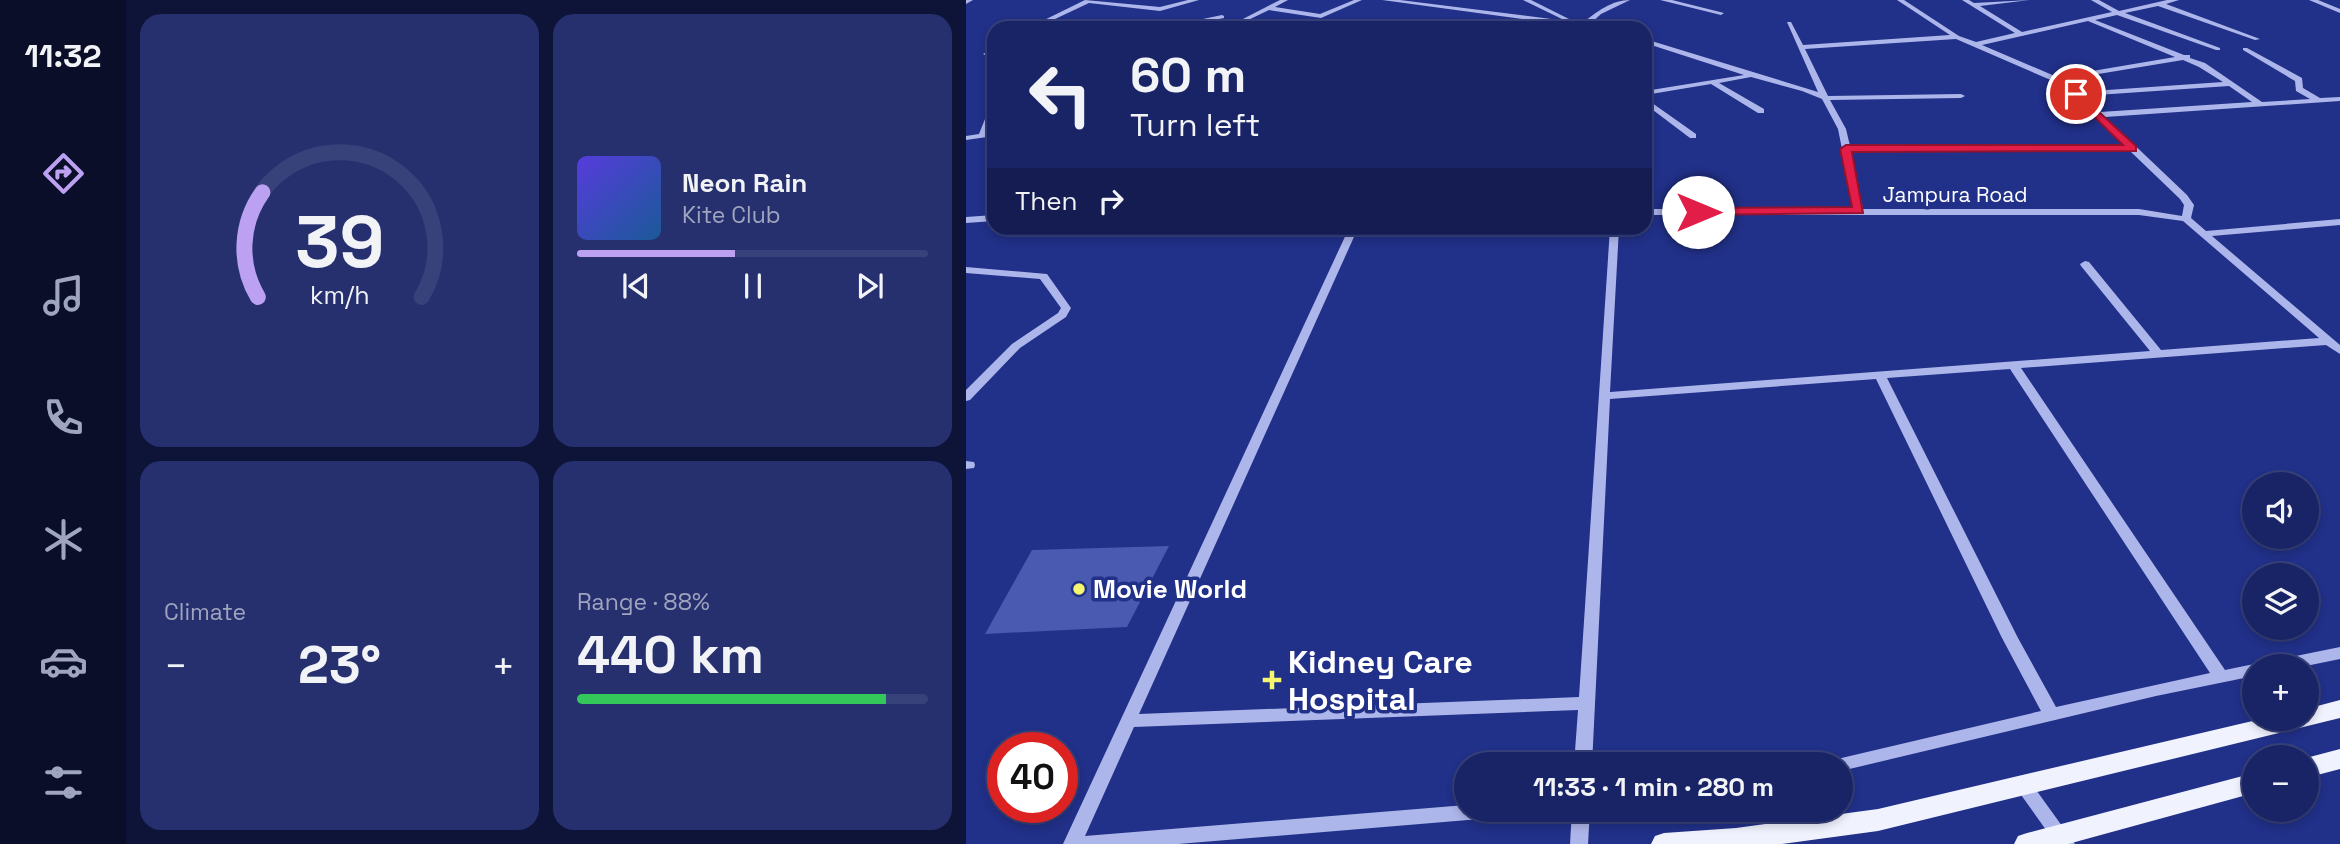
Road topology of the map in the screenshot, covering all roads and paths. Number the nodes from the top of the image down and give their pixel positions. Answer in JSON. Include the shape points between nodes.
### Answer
{"nodes":[{"id":1,"x":1089,"y":0,"type":"edge"},
{"id":2,"x":1196,"y":0,"type":"edge"},
{"id":3,"x":1285,"y":0,"type":"edge"},
{"id":4,"x":1359,"y":0,"type":"edge"},
{"id":5,"x":1385,"y":0,"type":"edge"},
{"id":6,"x":1424,"y":0,"type":"edge"},
{"id":7,"x":1525,"y":0,"type":"edge"},
{"id":8,"x":1542,"y":0,"type":"edge"},
{"id":9,"x":1627,"y":0,"type":"edge"},
{"id":10,"x":1663,"y":0,"type":"edge"},
{"id":11,"x":1900,"y":0,"type":"edge"},
{"id":12,"x":2027,"y":0,"type":"edge"},
{"id":13,"x":2095,"y":0,"type":"edge"},
{"id":14,"x":2176,"y":0,"type":"edge"},
{"id":15,"x":2312,"y":0,"type":"edge"},
{"id":16,"x":1968,"y":2,"type":"edge"},
{"id":17,"x":1405,"y":3,"type":"junction"},
{"id":18,"x":1534,"y":4,"type":"junction"},
{"id":19,"x":2158,"y":4,"type":"junction"},
{"id":20,"x":1268,"y":8,"type":"junction"},
{"id":21,"x":1155,"y":9,"type":"junction"},
{"id":22,"x":2340,"y":11,"type":"edge"},
{"id":23,"x":1721,"y":13,"type":"dead end"},
{"id":24,"x":2118,"y":13,"type":"junction"},
{"id":25,"x":1222,"y":17,"type":"dead end"},
{"id":26,"x":2088,"y":19,"type":"junction"},
{"id":27,"x":1046,"y":21,"type":"edge"},
{"id":28,"x":1162,"y":21,"type":"edge"},
{"id":29,"x":1200,"y":21,"type":"edge"},
{"id":30,"x":1242,"y":21,"type":"dead end"},
{"id":31,"x":1538,"y":21,"type":"edge"},
{"id":32,"x":1566,"y":21,"type":"edge"},
{"id":33,"x":1593,"y":21,"type":"edge"},
{"id":34,"x":1789,"y":23,"type":"dead end"},
{"id":35,"x":2021,"y":34,"type":"junction"},
{"id":36,"x":1957,"y":37,"type":"junction"},
{"id":37,"x":2257,"y":39,"type":"dead end"},
{"id":38,"x":1652,"y":43,"type":"edge"},
{"id":39,"x":1975,"y":44,"type":"junction"},
{"id":40,"x":1665,"y":47,"type":"junction"},
{"id":41,"x":1800,"y":47,"type":"junction"},
{"id":42,"x":2218,"y":49,"type":"dead end"},
{"id":43,"x":2245,"y":49,"type":"dead end"},
{"id":44,"x":1652,"y":50,"type":"edge"},
{"id":45,"x":2187,"y":57,"type":"junction"},
{"id":46,"x":1752,"y":75,"type":"junction"},
{"id":47,"x":2056,"y":79,"type":"junction"},
{"id":48,"x":1712,"y":82,"type":"junction"},
{"id":49,"x":2232,"y":84,"type":"junction"},
{"id":50,"x":1652,"y":92,"type":"edge"},
{"id":51,"x":2076,"y":94,"type":"junction"},
{"id":52,"x":1961,"y":96,"type":"dead end"},
{"id":53,"x":1825,"y":98,"type":"junction"},
{"id":54,"x":2340,"y":99,"type":"edge"},
{"id":55,"x":2318,"y":100,"type":"junction"},
{"id":56,"x":2260,"y":104,"type":"junction"},
{"id":57,"x":1652,"y":105,"type":"edge"},
{"id":58,"x":1761,"y":111,"type":"dead end"},
{"id":59,"x":2098,"y":115,"type":"junction"},
{"id":60,"x":987,"y":124,"type":"edge"},
{"id":61,"x":987,"y":135,"type":"edge"},
{"id":62,"x":982,"y":136,"type":"junction"},
{"id":63,"x":1693,"y":136,"type":"dead end"},
{"id":64,"x":969,"y":137,"type":"edge"},
{"id":65,"x":2133,"y":148,"type":"junction"},
{"id":66,"x":966,"y":149,"type":"edge"},
{"id":67,"x":1846,"y":149,"type":"junction"},
{"id":68,"x":1859,"y":211,"type":"junction"},
{"id":69,"x":1652,"y":212,"type":"edge"},
{"id":70,"x":987,"y":218,"type":"edge"},
{"id":71,"x":2186,"y":219,"type":"junction"},
{"id":72,"x":966,"y":220,"type":"edge"},
{"id":73,"x":2340,"y":222,"type":"edge"},
{"id":74,"x":2206,"y":234,"type":"junction"},
{"id":75,"x":1350,"y":235,"type":"edge"},
{"id":76,"x":1614,"y":235,"type":"edge"},
{"id":77,"x":2085,"y":264,"type":"dead end"},
{"id":78,"x":966,"y":270,"type":"edge"},
{"id":79,"x":2329,"y":341,"type":"junction"},
{"id":80,"x":2340,"y":351,"type":"edge"},
{"id":81,"x":2158,"y":354,"type":"junction"},
{"id":82,"x":2013,"y":365,"type":"junction"},
{"id":83,"x":1880,"y":375,"type":"junction"},
{"id":84,"x":1605,"y":396,"type":"junction"},
{"id":85,"x":966,"y":397,"type":"edge"},
{"id":86,"x":2340,"y":653,"type":"edge"},
{"id":87,"x":2319,"y":657,"type":"edge"},
{"id":88,"x":2242,"y":673,"type":"edge"},
{"id":89,"x":2221,"y":677,"type":"junction"},
{"id":90,"x":1587,"y":703,"type":"junction"},
{"id":91,"x":2340,"y":709,"type":"edge"},
{"id":92,"x":2319,"y":715,"type":"edge"},
{"id":93,"x":2052,"y":716,"type":"junction"},
{"id":94,"x":1128,"y":721,"type":"junction"},
{"id":95,"x":2250,"y":731,"type":"edge"},
{"id":96,"x":1584,"y":752,"type":"edge"},
{"id":97,"x":2340,"y":759,"type":"edge"},
{"id":98,"x":1853,"y":762,"type":"edge"},
{"id":99,"x":2319,"y":765,"type":"edge"},
{"id":100,"x":2023,"y":785,"type":"junction"},
{"id":101,"x":2242,"y":787,"type":"edge"},
{"id":102,"x":1454,"y":814,"type":"edge"},
{"id":103,"x":1580,"y":822,"type":"edge"},
{"id":104,"x":2062,"y":840,"type":"edge"},
{"id":105,"x":1072,"y":844,"type":"edge"},
{"id":106,"x":1081,"y":844,"type":"edge"},
{"id":107,"x":1579,"y":844,"type":"edge"},
{"id":108,"x":1664,"y":844,"type":"edge"},
{"id":109,"x":2027,"y":844,"type":"edge"}],
"edges":[{"from":1,"to":21,"type":"street"},
{"from":1,"to":27,"type":"street"},
{"from":2,"to":21,"type":"street"},
{"from":3,"to":20,"type":"street"},
{"from":4,"to":20,"type":"street","via":[[1321,16]]},
{"from":5,"to":17,"type":"street"},
{"from":6,"to":17,"type":"street"},
{"from":7,"to":18,"type":"street"},
{"from":8,"to":18,"type":"street"},
{"from":9,"to":33,"type":"street"},
{"from":10,"to":23,"type":"street"},
{"from":11,"to":36,"type":"street"},
{"from":12,"to":16,"type":"street"},
{"from":13,"to":24,"type":"street"},
{"from":14,"to":19,"type":"street"},
{"from":15,"to":22,"type":"street"},
{"from":16,"to":35,"type":"street"},
{"from":17,"to":31,"type":"street"},
{"from":18,"to":32,"type":"street"},
{"from":19,"to":24,"type":"street"},
{"from":19,"to":37,"type":"street"},
{"from":20,"to":30,"type":"street"},
{"from":21,"to":28,"type":"street"},
{"from":24,"to":26,"type":"street"},
{"from":24,"to":42,"type":"street"},
{"from":25,"to":29,"type":"street"},
{"from":26,"to":35,"type":"street"},
{"from":26,"to":45,"type":"street"},
{"from":34,"to":41,"type":"street"},
{"from":35,"to":39,"type":"street"},
{"from":36,"to":39,"type":"street"},
{"from":36,"to":41,"type":"street"},
{"from":38,"to":40,"type":"street"},
{"from":39,"to":47,"type":"street"},
{"from":40,"to":44,"type":"street"},
{"from":40,"to":46,"type":"street"},
{"from":41,"to":53,"type":"street"},
{"from":43,"to":55,"type":"street","via":[[2299,80],[2299,89]]},
{"from":45,"to":47,"type":"street"},
{"from":45,"to":49,"type":"street"},
{"from":46,"to":48,"type":"street"},
{"from":46,"to":53,"type":"street"},
{"from":47,"to":51,"type":"street"},
{"from":48,"to":50,"type":"street"},
{"from":48,"to":58,"type":"street"},
{"from":49,"to":51,"type":"street"},
{"from":49,"to":56,"type":"street"},
{"from":51,"to":59,"type":"street"},
{"from":52,"to":53,"type":"street"},
{"from":53,"to":67,"type":"street","via":[[1842,129]]},
{"from":54,"to":55,"type":"street"},
{"from":55,"to":56,"type":"street"},
{"from":56,"to":59,"type":"street"},
{"from":57,"to":63,"type":"street"},
{"from":59,"to":65,"type":"street"},
{"from":60,"to":62,"type":"street"},
{"from":61,"to":62,"type":"street"},
{"from":62,"to":64,"type":"street"},
{"from":64,"to":66,"type":"street"},
{"from":65,"to":67,"type":"street"},
{"from":65,"to":71,"type":"street","via":[[2184,197],[2189,205]]},
{"from":67,"to":68,"type":"street"},
{"from":68,"to":69,"type":"street","name":"Jampura Road"},
{"from":68,"to":71,"type":"street","name":"Jampura Road","via":[[2139,212]]},
{"from":70,"to":72,"type":"street"},
{"from":71,"to":74,"type":"street"},
{"from":73,"to":74,"type":"street"},
{"from":74,"to":79,"type":"street"},
{"from":75,"to":94,"type":"street"},
{"from":76,"to":84,"type":"street"},
{"from":77,"to":81,"type":"street"},
{"from":78,"to":85,"type":"street","via":[[1043,276],[1066,308],[1062,316],[1016,346]]},
{"from":79,"to":80,"type":"street"},
{"from":79,"to":81,"type":"street"},
{"from":81,"to":82,"type":"street"},
{"from":82,"to":83,"type":"street"},
{"from":82,"to":89,"type":"street"},
{"from":83,"to":84,"type":"street"},
{"from":83,"to":93,"type":"street"},
{"from":84,"to":90,"type":"street"},
{"from":86,"to":87,"type":"street"},
{"from":88,"to":89,"type":"street"},
{"from":89,"to":93,"type":"street"},
{"from":90,"to":94,"type":"street"},
{"from":90,"to":96,"type":"street"},
{"from":91,"to":92,"type":"main road"},
{"from":93,"to":98,"type":"street"},
{"from":94,"to":105,"type":"street"},
{"from":95,"to":100,"type":"main road"},
{"from":97,"to":99,"type":"main road"},
{"from":100,"to":104,"type":"street"},
{"from":100,"to":108,"type":"main road","via":[[1878,820]]},
{"from":101,"to":104,"type":"main road"},
{"from":102,"to":106,"type":"street"},
{"from":103,"to":107,"type":"street"},
{"from":104,"to":109,"type":"main road"}]}
